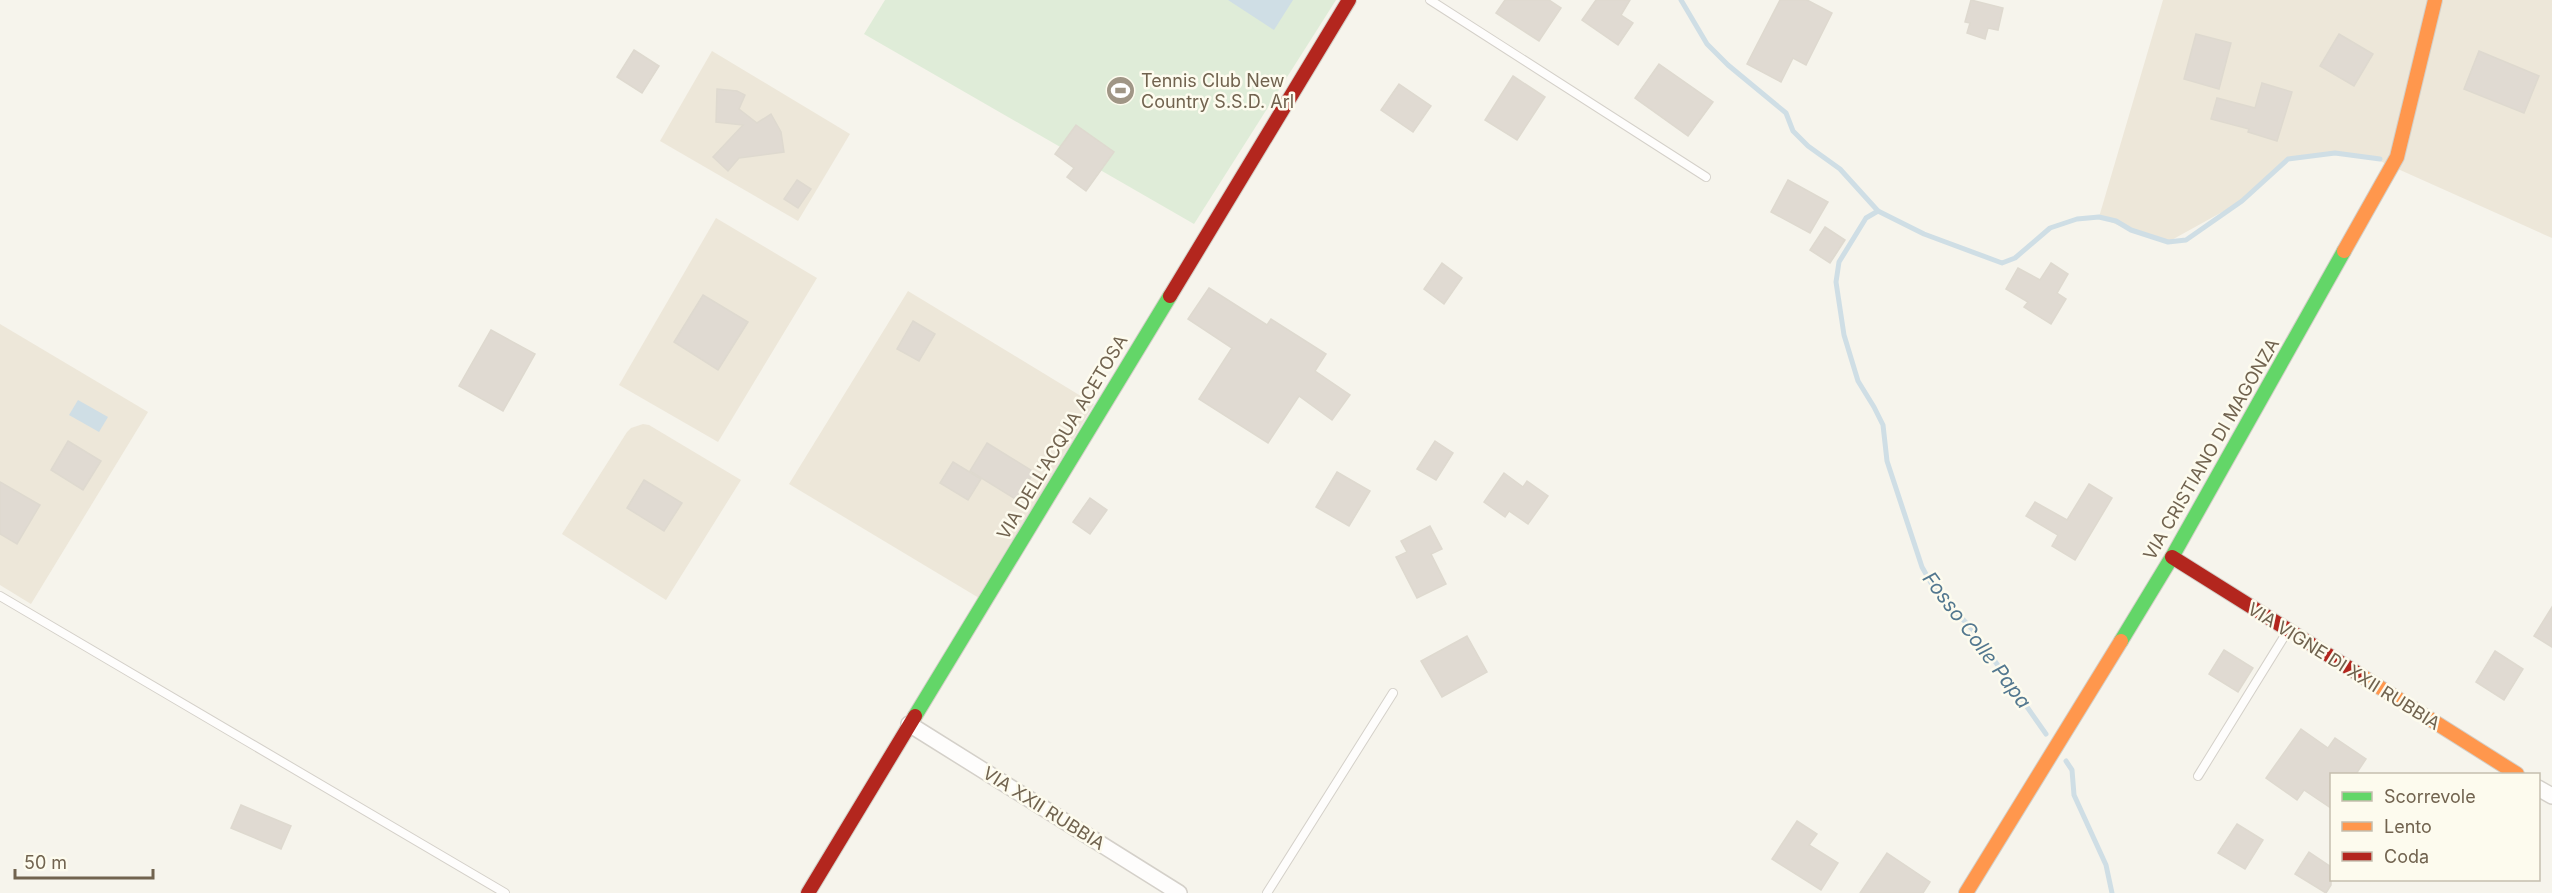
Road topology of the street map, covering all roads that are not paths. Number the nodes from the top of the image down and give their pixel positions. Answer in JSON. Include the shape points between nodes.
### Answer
{"nodes":[{"id":1,"x":1349,"y":0,"type":"edge"},
{"id":2,"x":1430,"y":0,"type":"edge"},
{"id":3,"x":2435,"y":0,"type":"edge"},
{"id":4,"x":1706,"y":177,"type":"dead end"},
{"id":5,"x":2172,"y":557,"type":"junction"},
{"id":6,"x":0,"y":596,"type":"edge"},
{"id":7,"x":2289,"y":630,"type":"junction"},
{"id":8,"x":1393,"y":693,"type":"dead end"},
{"id":9,"x":909,"y":724,"type":"junction"},
{"id":10,"x":2515,"y":773,"type":"edge"},
{"id":11,"x":2198,"y":776,"type":"dead end"},
{"id":12,"x":505,"y":893,"type":"edge"},
{"id":13,"x":808,"y":893,"type":"edge"},
{"id":14,"x":1179,"y":893,"type":"edge"},
{"id":15,"x":1267,"y":893,"type":"edge"},
{"id":16,"x":1966,"y":893,"type":"edge"}],
"edges":[{"from":1,"to":9,"type":"street","name":"VIA DELL'ACQUA ACETOSA"},
{"from":2,"to":4,"type":"lane"},
{"from":3,"to":5,"type":"street","name":"VIA CRISTIANO DI MAGONZA","via":[[2397,157]]},
{"from":5,"to":7,"type":"street","name":"VIA VIGNE DI XXII RUBBIA"},
{"from":5,"to":16,"type":"street","name":"VIA CRISTIANO DI MAGONZA"},
{"from":6,"to":12,"type":"lane"},
{"from":7,"to":10,"type":"street","name":"VIA VIGNE DI XXII RUBBIA"},
{"from":7,"to":11,"type":"lane"},
{"from":8,"to":15,"type":"lane"},
{"from":9,"to":13,"type":"street","name":"VIA DELL'ACQUA ACETOSA"},
{"from":9,"to":14,"type":"street","name":"VIA XXII RUBBIA"}]}
